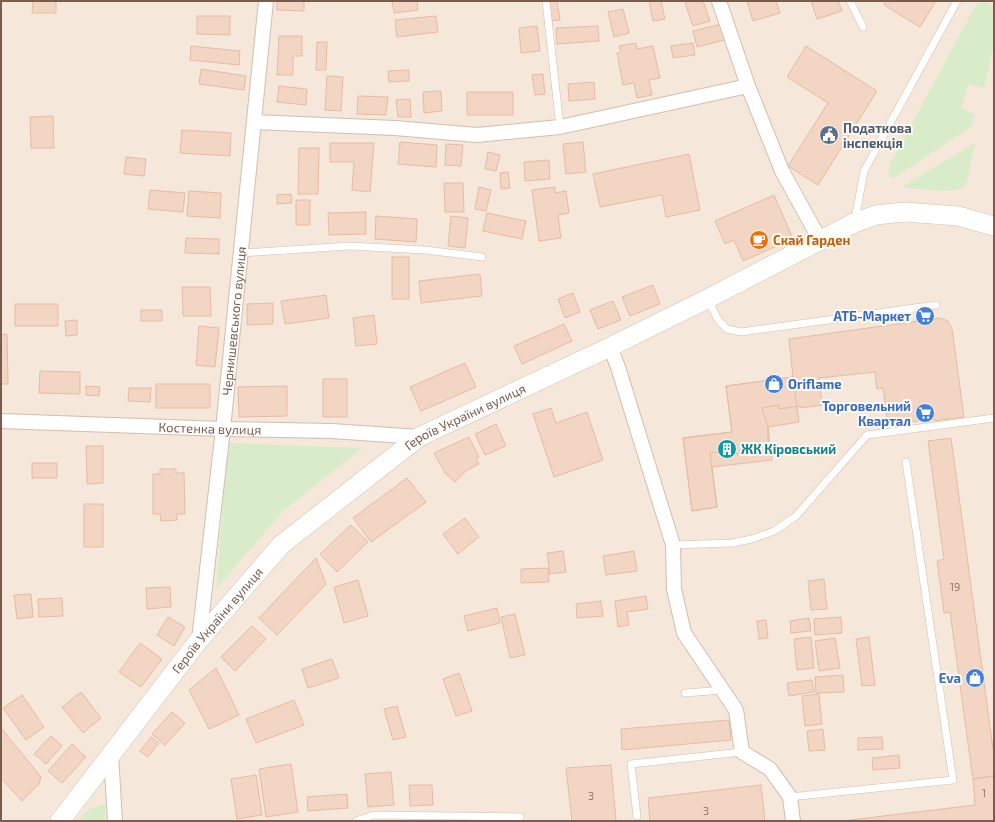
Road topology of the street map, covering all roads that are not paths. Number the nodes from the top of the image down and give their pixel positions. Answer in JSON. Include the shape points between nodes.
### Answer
{"nodes":[{"id":1,"x":266,"y":1,"type":"edge"},
{"id":2,"x":546,"y":1,"type":"edge"},
{"id":3,"x":719,"y":1,"type":"edge"},
{"id":4,"x":850,"y":1,"type":"edge"},
{"id":5,"x":957,"y":1,"type":"edge"},
{"id":6,"x":863,"y":27,"type":"dead end"},
{"id":7,"x":748,"y":86,"type":"junction"},
{"id":8,"x":254,"y":122,"type":"junction"},
{"id":9,"x":560,"y":127,"type":"junction"},
{"id":10,"x":854,"y":223,"type":"junction"},
{"id":11,"x":994,"y":226,"type":"edge"},
{"id":12,"x":820,"y":240,"type":"junction"},
{"id":13,"x":241,"y":253,"type":"junction"},
{"id":14,"x":482,"y":257,"type":"dead end"},
{"id":15,"x":707,"y":299,"type":"junction"},
{"id":16,"x":936,"y":305,"type":"dead end"},
{"id":17,"x":610,"y":347,"type":"junction"},
{"id":18,"x":994,"y":418,"type":"edge"},
{"id":19,"x":1,"y":421,"type":"edge"},
{"id":20,"x":223,"y":429,"type":"junction"},
{"id":21,"x":419,"y":436,"type":"junction"},
{"id":22,"x":906,"y":462,"type":"dead end"},
{"id":23,"x":672,"y":545,"type":"junction"},
{"id":24,"x":199,"y":640,"type":"junction"},
{"id":25,"x":723,"y":690,"type":"junction"},
{"id":26,"x":685,"y":693,"type":"dead end"},
{"id":27,"x":742,"y":752,"type":"junction"},
{"id":28,"x":111,"y":754,"type":"junction"},
{"id":29,"x":790,"y":797,"type":"junction"},
{"id":30,"x":637,"y":816,"type":"dead end"},
{"id":31,"x":520,"y":817,"type":"dead end"},
{"id":32,"x":60,"y":821,"type":"edge"},
{"id":33,"x":115,"y":821,"type":"edge"},
{"id":34,"x":356,"y":821,"type":"edge"},
{"id":35,"x":793,"y":821,"type":"edge"}],
"edges":[{"from":1,"to":8,"type":"street","name":"Чернишевського вулиця"},
{"from":2,"to":9,"type":"lane"},
{"from":3,"to":7,"type":"street"},
{"from":4,"to":6,"type":"lane"},
{"from":5,"to":10,"type":"lane","via":[[864,171]]},
{"from":7,"to":9,"type":"street"},
{"from":7,"to":12,"type":"street","via":[[782,171]]},
{"from":8,"to":9,"type":"street","via":[[395,128],[476,135]]},
{"from":8,"to":13,"type":"street","name":"Чернишевського вулиця"},
{"from":10,"to":11,"type":"main road","name":"Героїв України вулиця","via":[[876,215],[904,212],[958,216]]},
{"from":10,"to":12,"type":"main road","name":"Героїв України вулиця"},
{"from":12,"to":15,"type":"main road","name":"Героїв України вулиця"},
{"from":13,"to":14,"type":"lane","via":[[349,246],[425,250]]},
{"from":13,"to":20,"type":"street","name":"Чернишевського вулиця"},
{"from":15,"to":16,"type":"lane","via":[[719,321],[727,329],[741,332]]},
{"from":15,"to":17,"type":"main road","name":"Героїв України вулиця"},
{"from":17,"to":21,"type":"main road","name":"Героїв України вулиця"},
{"from":17,"to":23,"type":"street"},
{"from":18,"to":23,"type":"lane","via":[[867,435],[796,516],[774,531],[732,543]]},
{"from":19,"to":20,"type":"street","name":"Костенка вулиця"},
{"from":20,"to":21,"type":"street","name":"Костенка вулиця"},
{"from":20,"to":24,"type":"street","name":"Чернишевського вулиця"},
{"from":21,"to":24,"type":"main road","name":"Героїв України вулиця","via":[[281,545]]},
{"from":22,"to":29,"type":"lane","via":[[953,780]]},
{"from":23,"to":25,"type":"street","via":[[674,589],[684,633]]},
{"from":24,"to":28,"type":"main road","name":"Героїв України вулиця"},
{"from":25,"to":26,"type":"lane"},
{"from":25,"to":27,"type":"street","via":[[736,710]]},
{"from":27,"to":29,"type":"street","via":[[770,769]]},
{"from":27,"to":30,"type":"lane","via":[[631,764]]},
{"from":28,"to":32,"type":"main road","name":"Героїв України вулиця"},
{"from":28,"to":33,"type":"street"},
{"from":29,"to":35,"type":"street"},
{"from":31,"to":34,"type":"lane","via":[[374,815]]}]}
